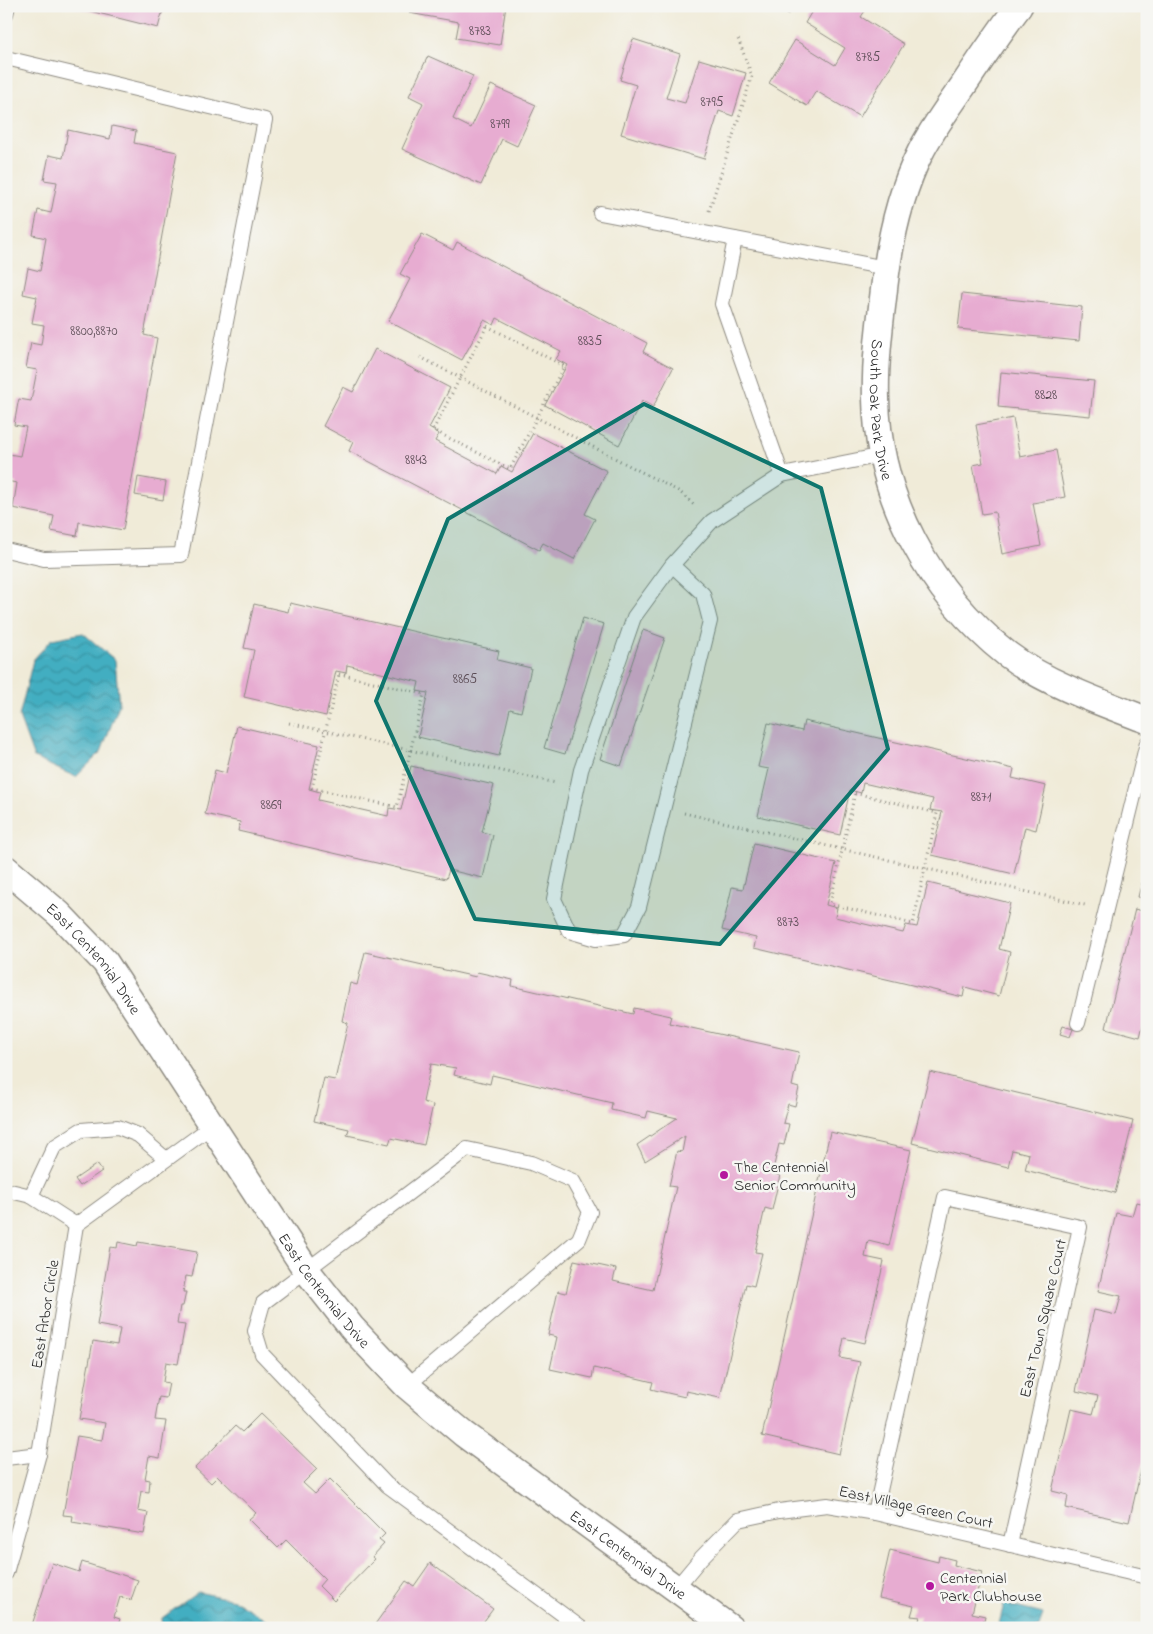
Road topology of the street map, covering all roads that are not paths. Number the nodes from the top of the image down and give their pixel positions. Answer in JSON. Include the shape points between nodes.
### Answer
{"nodes":[{"id":1,"x":8,"y":6,"type":"edge"},
{"id":2,"x":1019,"y":6,"type":"edge"},
{"id":3,"x":6,"y":14,"type":"edge"},
{"id":4,"x":6,"y":58,"type":"edge"},
{"id":5,"x":600,"y":213,"type":"dead end"},
{"id":6,"x":735,"y":239,"type":"junction"},
{"id":7,"x":886,"y":268,"type":"junction"},
{"id":8,"x":883,"y":455,"type":"junction"},
{"id":9,"x":782,"y":475,"type":"junction"},
{"id":10,"x":6,"y":550,"type":"edge"},
{"id":11,"x":672,"y":565,"type":"junction"},
{"id":12,"x":1147,"y":720,"type":"edge"},
{"id":13,"x":1147,"y":744,"type":"edge"},
{"id":14,"x":6,"y":869,"type":"edge"},
{"id":15,"x":1078,"y":1023,"type":"dead end"},
{"id":16,"x":212,"y":1126,"type":"junction"},
{"id":17,"x":166,"y":1159,"type":"junction"},
{"id":18,"x":6,"y":1190,"type":"edge"},
{"id":19,"x":31,"y":1196,"type":"junction"},
{"id":20,"x":76,"y":1225,"type":"junction"},
{"id":21,"x":307,"y":1271,"type":"junction"},
{"id":22,"x":407,"y":1386,"type":"junction"},
{"id":23,"x":39,"y":1454,"type":"junction"},
{"id":24,"x":6,"y":1458,"type":"edge"},
{"id":25,"x":875,"y":1513,"type":"junction"},
{"id":26,"x":1010,"y":1545,"type":"junction"},
{"id":27,"x":6,"y":1572,"type":"edge"},
{"id":28,"x":1147,"y":1577,"type":"edge"},
{"id":29,"x":676,"y":1588,"type":"junction"},
{"id":30,"x":581,"y":1628,"type":"edge"},
{"id":31,"x":730,"y":1628,"type":"edge"}],
"edges":[{"from":1,"to":3,"type":"lane"},
{"from":2,"to":7,"type":"street","name":"South Oak Park Drive","via":[[920,154],[901,203]]},
{"from":4,"to":10,"type":"lane","via":[[265,120],[181,555],[44,559]]},
{"from":5,"to":6,"type":"lane"},
{"from":6,"to":7,"type":"lane"},
{"from":6,"to":9,"type":"lane","via":[[722,304]]},
{"from":7,"to":8,"type":"street","name":"South Oak Park Drive","via":[[876,351],[876,402]]},
{"from":8,"to":9,"type":"lane"},
{"from":8,"to":12,"type":"street","name":"South Oak Park Drive","via":[[899,514],[918,552],[967,618],[1009,655],[1046,677]]},
{"from":9,"to":11,"type":"lane","via":[[712,521]]},
{"from":11,"to":11,"type":"lane","via":[[703,594],[710,622],[636,914],[624,935],[596,939],[569,931],[554,899],[581,770],[634,617]]},
{"from":13,"to":15,"type":"lane"},
{"from":14,"to":16,"type":"street","name":"East Centennial Drive","via":[[59,914],[105,962]]},
{"from":16,"to":17,"type":"lane"},
{"from":16,"to":21,"type":"street","name":"East Centennial Drive"},
{"from":17,"to":19,"type":"lane","via":[[138,1135],[118,1127],[81,1130],[54,1147]]},
{"from":17,"to":20,"type":"lane"},
{"from":18,"to":19,"type":"lane"},
{"from":19,"to":20,"type":"lane"},
{"from":20,"to":23,"type":"lane","name":"East Arbor Circle"},
{"from":21,"to":22,"type":"street","name":"East Centennial Drive","via":[[352,1328]]},
{"from":21,"to":22,"type":"lane","via":[[467,1149],[531,1163],[573,1181],[590,1212],[579,1239]]},
{"from":21,"to":30,"type":"lane","via":[[263,1303],[255,1331],[262,1354],[387,1485]]},
{"from":22,"to":29,"type":"street","name":"East Centennial Drive","via":[[464,1434]]},
{"from":23,"to":24,"type":"lane"},
{"from":23,"to":27,"type":"lane","name":"East Arbor Circle"},
{"from":25,"to":26,"type":"lane","name":"East Village Green Court"},
{"from":25,"to":26,"type":"lane","name":"East Town Square Court","via":[[945,1198],[1080,1227]]},
{"from":25,"to":29,"type":"lane","name":"East Village Green Court","via":[[827,1505],[738,1520]]},
{"from":26,"to":28,"type":"lane","name":"East Village Green Court"},
{"from":29,"to":31,"type":"street","name":"East Centennial Drive"}]}
